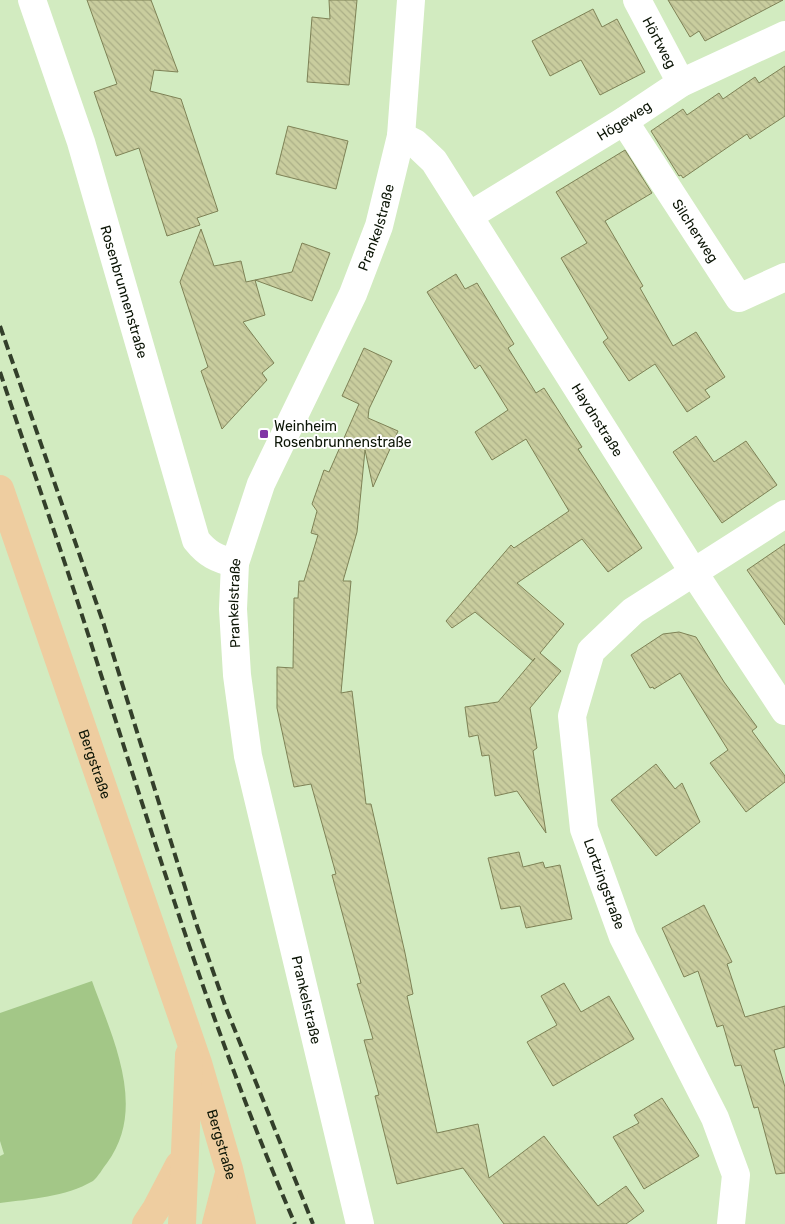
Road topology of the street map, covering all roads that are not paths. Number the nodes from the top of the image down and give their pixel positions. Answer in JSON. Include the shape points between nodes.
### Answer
{"nodes":[{"id":1,"x":32,"y":0,"type":"edge"},
{"id":2,"x":411,"y":0,"type":"edge"},
{"id":3,"x":637,"y":0,"type":"edge"},
{"id":4,"x":785,"y":35,"type":"edge"},
{"id":5,"x":681,"y":83,"type":"junction"},
{"id":6,"x":624,"y":121,"type":"junction"},
{"id":7,"x":401,"y":136,"type":"junction"},
{"id":8,"x":469,"y":216,"type":"junction"},
{"id":9,"x":785,"y":277,"type":"edge"},
{"id":10,"x":0,"y":489,"type":"edge"},
{"id":11,"x":785,"y":514,"type":"edge"},
{"id":12,"x":235,"y":563,"type":"junction"},
{"id":13,"x":694,"y":573,"type":"junction"},
{"id":14,"x":785,"y":711,"type":"edge"},
{"id":15,"x":189,"y":1039,"type":"junction"},
{"id":16,"x":183,"y":1157,"type":"junction"},
{"id":17,"x":229,"y":1169,"type":"junction"},
{"id":18,"x":146,"y":1224,"type":"edge"},
{"id":19,"x":182,"y":1224,"type":"edge"},
{"id":20,"x":216,"y":1224,"type":"edge"},
{"id":21,"x":242,"y":1224,"type":"edge"},
{"id":22,"x":360,"y":1224,"type":"edge"},
{"id":23,"x":731,"y":1224,"type":"edge"}],
"edges":[{"from":1,"to":12,"type":"street","name":"Rosenbrunnenstraße","via":[[81,142],[196,540],[205,552],[219,560]]},
{"from":2,"to":7,"type":"street","name":"Prankelstraße"},
{"from":3,"to":5,"type":"street","name":"Hörtweg"},
{"from":4,"to":5,"type":"street","name":"Högeweg"},
{"from":5,"to":6,"type":"street","name":"Högeweg"},
{"from":6,"to":8,"type":"street","name":"Högeweg"},
{"from":6,"to":9,"type":"street","name":"Silcherweg","via":[[738,298]]},
{"from":7,"to":8,"type":"street","name":"Haydnstraße","via":[[434,160]]},
{"from":7,"to":12,"type":"street","name":"Prankelstraße","via":[[378,226],[353,294],[261,484]]},
{"from":8,"to":13,"type":"street","name":"Haydnstraße"},
{"from":10,"to":15,"type":"main road","name":"Bergstraße"},
{"from":11,"to":13,"type":"street","name":"Lortzingstraße"},
{"from":12,"to":22,"type":"street","name":"Prankelstraße","via":[[233,609],[237,675],[248,756]]},
{"from":13,"to":14,"type":"street","name":"Haydnstraße"},
{"from":13,"to":23,"type":"street","name":"Lortzingstraße","via":[[633,611],[592,651],[572,716],[584,830],[623,937],[716,1118],[736,1175]]},
{"from":15,"to":16,"type":"main road","name":"Bergstraße"},
{"from":15,"to":17,"type":"main road","name":"Bergstraße"},
{"from":16,"to":18,"type":"main road"},
{"from":16,"to":19,"type":"main road","name":"Bergstraße"},
{"from":17,"to":20,"type":"main road","name":"Bergstraße"},
{"from":17,"to":21,"type":"main road"}]}
